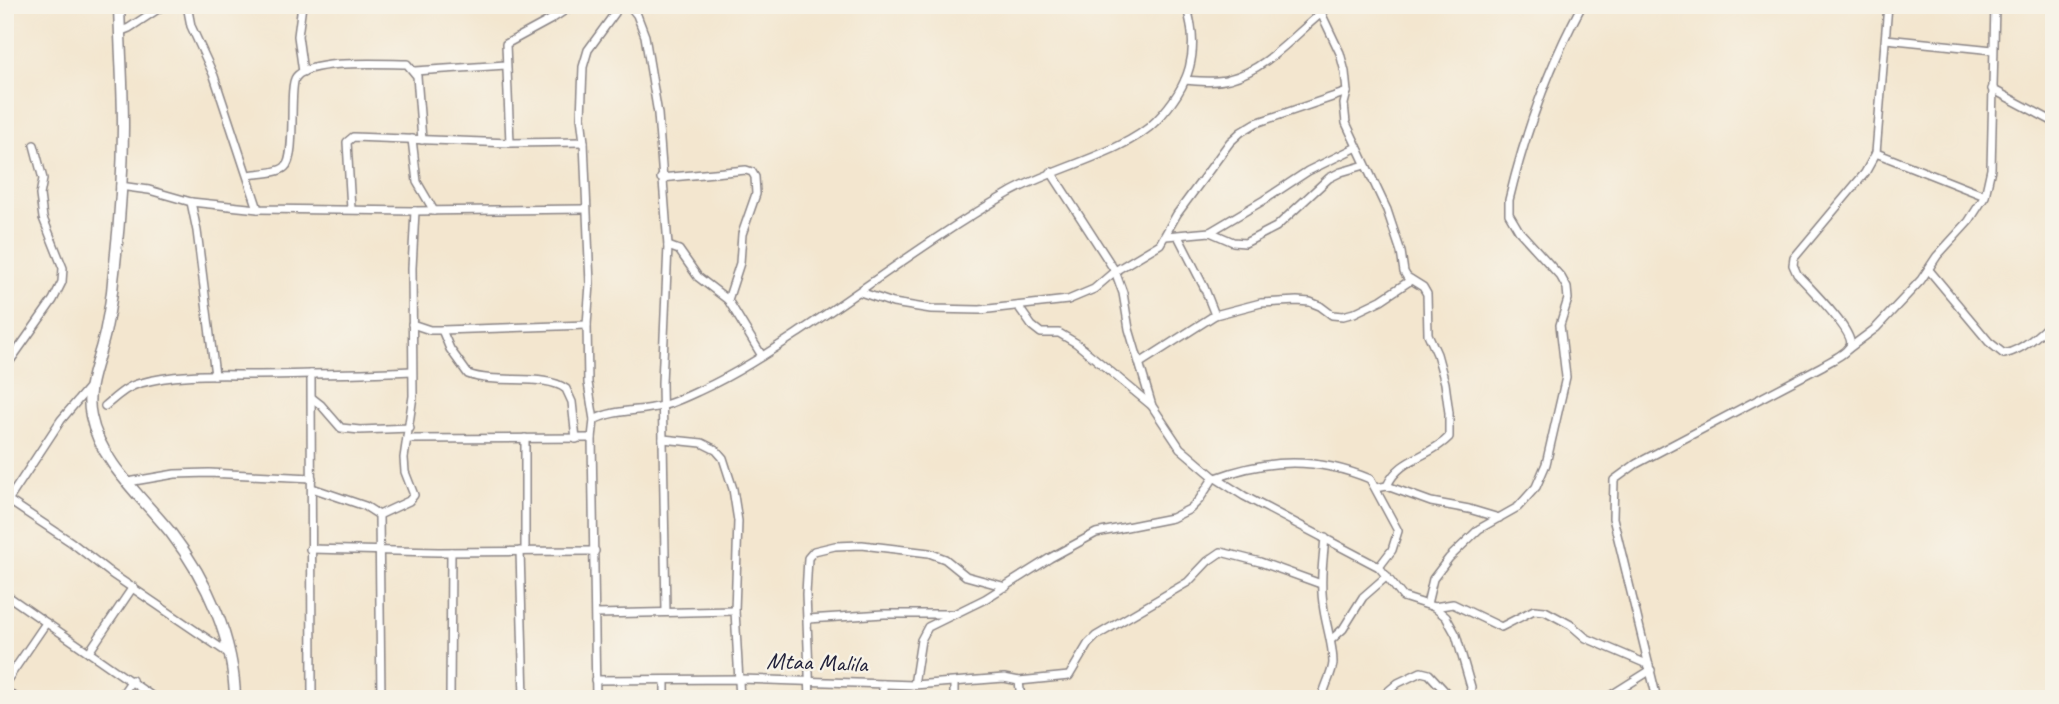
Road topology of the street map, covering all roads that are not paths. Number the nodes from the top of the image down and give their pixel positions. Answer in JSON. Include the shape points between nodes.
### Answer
{"nodes":[{"id":1,"x":118,"y":5,"type":"edge"},
{"id":2,"x":164,"y":5,"type":"edge"},
{"id":3,"x":187,"y":5,"type":"edge"},
{"id":4,"x":302,"y":5,"type":"edge"},
{"id":5,"x":573,"y":5,"type":"edge"},
{"id":6,"x":617,"y":5,"type":"edge"},
{"id":7,"x":629,"y":5,"type":"edge"},
{"id":8,"x":1186,"y":5,"type":"edge"},
{"id":9,"x":1332,"y":5,"type":"edge"},
{"id":10,"x":1582,"y":5,"type":"edge"},
{"id":11,"x":1888,"y":5,"type":"edge"},
{"id":12,"x":1996,"y":5,"type":"edge"},
{"id":13,"x":1321,"y":13,"type":"junction"},
{"id":14,"x":119,"y":32,"type":"junction"},
{"id":15,"x":1886,"y":39,"type":"junction"},
{"id":16,"x":1993,"y":50,"type":"junction"},
{"id":17,"x":506,"y":65,"type":"junction"},
{"id":18,"x":415,"y":71,"type":"junction"},
{"id":19,"x":303,"y":72,"type":"junction"},
{"id":20,"x":1185,"y":80,"type":"junction"},
{"id":21,"x":1992,"y":89,"type":"junction"},
{"id":22,"x":1347,"y":92,"type":"junction"},
{"id":23,"x":2054,"y":122,"type":"edge"},
{"id":24,"x":412,"y":139,"type":"junction"},
{"id":25,"x":422,"y":141,"type":"junction"},
{"id":26,"x":584,"y":142,"type":"junction"},
{"id":27,"x":510,"y":143,"type":"junction"},
{"id":28,"x":34,"y":145,"type":"dead end"},
{"id":29,"x":1357,"y":147,"type":"junction"},
{"id":30,"x":1876,"y":153,"type":"junction"},
{"id":31,"x":1365,"y":165,"type":"junction"},
{"id":32,"x":1051,"y":172,"type":"junction"},
{"id":33,"x":248,"y":175,"type":"junction"},
{"id":34,"x":662,"y":178,"type":"junction"},
{"id":35,"x":120,"y":186,"type":"junction"},
{"id":36,"x":1985,"y":196,"type":"junction"},
{"id":37,"x":191,"y":202,"type":"junction"},
{"id":38,"x":258,"y":209,"type":"junction"},
{"id":39,"x":351,"y":209,"type":"junction"},
{"id":40,"x":586,"y":209,"type":"junction"},
{"id":41,"x":415,"y":211,"type":"junction"},
{"id":42,"x":434,"y":211,"type":"junction"},
{"id":43,"x":1210,"y":232,"type":"junction"},
{"id":44,"x":1167,"y":236,"type":"junction"},
{"id":45,"x":1178,"y":236,"type":"junction"},
{"id":46,"x":668,"y":246,"type":"junction"},
{"id":47,"x":1929,"y":270,"type":"junction"},
{"id":48,"x":1115,"y":271,"type":"junction"},
{"id":49,"x":1412,"y":279,"type":"junction"},
{"id":50,"x":860,"y":292,"type":"junction"},
{"id":51,"x":728,"y":300,"type":"junction"},
{"id":52,"x":1018,"y":306,"type":"junction"},
{"id":53,"x":1215,"y":315,"type":"junction"},
{"id":54,"x":2054,"y":320,"type":"edge"},
{"id":55,"x":412,"y":324,"type":"junction"},
{"id":56,"x":587,"y":325,"type":"junction"},
{"id":57,"x":442,"y":330,"type":"junction"},
{"id":58,"x":1848,"y":349,"type":"junction"},
{"id":59,"x":762,"y":356,"type":"junction"},
{"id":60,"x":1140,"y":363,"type":"junction"},
{"id":61,"x":5,"y":368,"type":"edge"},
{"id":62,"x":412,"y":371,"type":"junction"},
{"id":63,"x":311,"y":374,"type":"junction"},
{"id":64,"x":215,"y":375,"type":"junction"},
{"id":65,"x":91,"y":385,"type":"junction"},
{"id":66,"x":312,"y":398,"type":"junction"},
{"id":67,"x":105,"y":406,"type":"dead end"},
{"id":68,"x":663,"y":406,"type":"junction"},
{"id":69,"x":1152,"y":406,"type":"junction"},
{"id":70,"x":594,"y":419,"type":"junction"},
{"id":71,"x":410,"y":428,"type":"junction"},
{"id":72,"x":525,"y":438,"type":"junction"},
{"id":73,"x":592,"y":438,"type":"junction"},
{"id":74,"x":407,"y":439,"type":"junction"},
{"id":75,"x":576,"y":439,"type":"junction"},
{"id":76,"x":663,"y":439,"type":"junction"},
{"id":77,"x":312,"y":478,"type":"junction"},
{"id":78,"x":1215,"y":478,"type":"junction"},
{"id":79,"x":128,"y":482,"type":"junction"},
{"id":80,"x":1387,"y":486,"type":"junction"},
{"id":81,"x":312,"y":488,"type":"junction"},
{"id":82,"x":1377,"y":488,"type":"junction"},
{"id":83,"x":6,"y":501,"type":"edge"},
{"id":84,"x":380,"y":515,"type":"junction"},
{"id":85,"x":1499,"y":518,"type":"junction"},
{"id":86,"x":1325,"y":538,"type":"junction"},
{"id":87,"x":310,"y":549,"type":"junction"},
{"id":88,"x":381,"y":550,"type":"junction"},
{"id":89,"x":523,"y":551,"type":"junction"},
{"id":90,"x":595,"y":551,"type":"junction"},
{"id":91,"x":452,"y":552,"type":"junction"},
{"id":92,"x":1379,"y":567,"type":"junction"},
{"id":93,"x":1387,"y":576,"type":"junction"},
{"id":94,"x":1321,"y":584,"type":"junction"},
{"id":95,"x":133,"y":587,"type":"junction"},
{"id":96,"x":1006,"y":587,"type":"junction"},
{"id":97,"x":5,"y":594,"type":"edge"},
{"id":98,"x":1431,"y":606,"type":"junction"},
{"id":99,"x":735,"y":611,"type":"junction"},
{"id":100,"x":666,"y":612,"type":"junction"},
{"id":101,"x":596,"y":614,"type":"junction"},
{"id":102,"x":953,"y":614,"type":"junction"},
{"id":103,"x":808,"y":619,"type":"junction"},
{"id":104,"x":46,"y":622,"type":"junction"},
{"id":105,"x":1331,"y":640,"type":"junction"},
{"id":106,"x":89,"y":652,"type":"junction"},
{"id":107,"x":228,"y":653,"type":"junction"},
{"id":108,"x":1650,"y":667,"type":"junction"},
{"id":109,"x":741,"y":679,"type":"junction"},
{"id":110,"x":132,"y":680,"type":"junction"},
{"id":111,"x":595,"y":680,"type":"junction"},
{"id":112,"x":665,"y":681,"type":"junction"},
{"id":113,"x":1019,"y":681,"type":"junction"},
{"id":114,"x":810,"y":682,"type":"junction"},
{"id":115,"x":5,"y":683,"type":"edge"},
{"id":116,"x":954,"y":683,"type":"junction"},
{"id":117,"x":883,"y":684,"type":"junction"},
{"id":118,"x":914,"y":685,"type":"junction"},
{"id":119,"x":5,"y":690,"type":"edge"},
{"id":120,"x":18,"y":699,"type":"edge"},
{"id":121,"x":120,"y":699,"type":"edge"},
{"id":122,"x":156,"y":699,"type":"edge"},
{"id":123,"x":235,"y":699,"type":"edge"},
{"id":124,"x":312,"y":699,"type":"edge"},
{"id":125,"x":381,"y":699,"type":"edge"},
{"id":126,"x":450,"y":699,"type":"edge"},
{"id":127,"x":524,"y":699,"type":"edge"},
{"id":128,"x":596,"y":699,"type":"edge"},
{"id":129,"x":665,"y":699,"type":"edge"},
{"id":130,"x":740,"y":699,"type":"edge"},
{"id":131,"x":810,"y":699,"type":"edge"},
{"id":132,"x":883,"y":699,"type":"edge"},
{"id":133,"x":954,"y":699,"type":"edge"},
{"id":134,"x":1021,"y":699,"type":"edge"},
{"id":135,"x":1322,"y":699,"type":"edge"},
{"id":136,"x":1379,"y":699,"type":"edge"},
{"id":137,"x":1452,"y":699,"type":"edge"},
{"id":138,"x":1469,"y":699,"type":"edge"},
{"id":139,"x":1605,"y":699,"type":"edge"},
{"id":140,"x":1657,"y":699,"type":"edge"}],
"edges":[{"from":1,"to":14,"type":"main road"},
{"from":2,"to":14,"type":"street"},
{"from":3,"to":33,"type":"street"},
{"from":4,"to":19,"type":"street","via":[[298,36]]},
{"from":5,"to":17,"type":"street","via":[[506,44]]},
{"from":6,"to":26,"type":"street","via":[[588,50],[583,67]]},
{"from":7,"to":34,"type":"street","via":[[645,36],[658,114]]},
{"from":8,"to":20,"type":"street","via":[[1194,47]]},
{"from":9,"to":13,"type":"street"},
{"from":10,"to":85,"type":"street","via":[[1534,114],[1508,200],[1509,214],[1519,231],[1567,288],[1560,325],[1566,377],[1546,464],[1536,487],[1518,507]]},
{"from":11,"to":15,"type":"street"},
{"from":12,"to":16,"type":"street"},
{"from":13,"to":20,"type":"street","via":[[1255,69],[1229,79]]},
{"from":13,"to":22,"type":"street","via":[[1340,53]]},
{"from":14,"to":35,"type":"main road"},
{"from":15,"to":16,"type":"street"},
{"from":15,"to":30,"type":"street"},
{"from":16,"to":21,"type":"street"},
{"from":17,"to":18,"type":"street"},
{"from":17,"to":27,"type":"street"},
{"from":18,"to":19,"type":"street","via":[[407,64],[337,64]]},
{"from":18,"to":25,"type":"street"},
{"from":19,"to":33,"type":"street","via":[[292,83],[288,162],[281,169]]},
{"from":20,"to":32,"type":"street","via":[[1143,132]]},
{"from":21,"to":23,"type":"street"},
{"from":21,"to":36,"type":"street","via":[[1990,181]]},
{"from":22,"to":29,"type":"street","via":[[1346,123]]},
{"from":22,"to":44,"type":"street","via":[[1241,132],[1177,214]]},
{"from":24,"to":25,"type":"street"},
{"from":24,"to":39,"type":"street","via":[[348,138]]},
{"from":24,"to":42,"type":"street","via":[[418,182]]},
{"from":25,"to":27,"type":"street"},
{"from":26,"to":27,"type":"street"},
{"from":26,"to":40,"type":"street"},
{"from":28,"to":61,"type":"street","via":[[43,178],[43,218],[63,268],[62,282]]},
{"from":29,"to":31,"type":"street"},
{"from":29,"to":43,"type":"street","via":[[1308,171]]},
{"from":30,"to":36,"type":"street"},
{"from":30,"to":58,"type":"street","via":[[1866,173],[1794,258],[1797,274],[1849,334]]},
{"from":31,"to":43,"type":"street","via":[[1329,178],[1291,216],[1254,240],[1233,242]]},
{"from":31,"to":49,"type":"street","via":[[1387,210],[1404,272]]},
{"from":32,"to":48,"type":"street"},
{"from":32,"to":50,"type":"street","via":[[1009,192]]},
{"from":33,"to":38,"type":"street"},
{"from":34,"to":46,"type":"street"},
{"from":34,"to":51,"type":"street","via":[[746,170],[755,177],[756,194]]},
{"from":35,"to":37,"type":"street"},
{"from":35,"to":65,"type":"main road","via":[[106,329]]},
{"from":36,"to":47,"type":"street"},
{"from":37,"to":38,"type":"street"},
{"from":37,"to":64,"type":"street"},
{"from":38,"to":39,"type":"street"},
{"from":39,"to":41,"type":"street"},
{"from":40,"to":42,"type":"street"},
{"from":40,"to":56,"type":"street"},
{"from":41,"to":42,"type":"street"},
{"from":41,"to":55,"type":"street"},
{"from":43,"to":45,"type":"street"},
{"from":44,"to":45,"type":"street"},
{"from":44,"to":48,"type":"street"},
{"from":45,"to":53,"type":"street"},
{"from":46,"to":51,"type":"street","via":[[679,250],[698,277]]},
{"from":46,"to":68,"type":"street"},
{"from":47,"to":54,"type":"street","via":[[2004,354],[2040,334]]},
{"from":47,"to":58,"type":"street","via":[[1876,328]]},
{"from":48,"to":52,"type":"street","via":[[1094,289],[1068,300]]},
{"from":48,"to":60,"type":"street"},
{"from":49,"to":53,"type":"street","via":[[1381,300],[1343,316],[1297,301],[1261,303]]},
{"from":49,"to":80,"type":"street","via":[[1427,294],[1428,334],[1445,383],[1451,432],[1441,446],[1399,467]]},
{"from":50,"to":52,"type":"street","via":[[931,309]]},
{"from":50,"to":59,"type":"street"},
{"from":51,"to":59,"type":"street"},
{"from":52,"to":69,"type":"street","via":[[1032,326],[1076,343]]},
{"from":53,"to":60,"type":"street"},
{"from":55,"to":57,"type":"street"},
{"from":55,"to":62,"type":"street"},
{"from":56,"to":57,"type":"street"},
{"from":56,"to":70,"type":"street"},
{"from":57,"to":75,"type":"street","via":[[468,374],[553,382],[566,389]]},
{"from":58,"to":108,"type":"street","via":[[1614,480],[1614,518]]},
{"from":59,"to":68,"type":"street"},
{"from":60,"to":69,"type":"street"},
{"from":62,"to":63,"type":"street"},
{"from":62,"to":71,"type":"street"},
{"from":63,"to":64,"type":"street"},
{"from":63,"to":66,"type":"street"},
{"from":64,"to":67,"type":"street","via":[[140,383]]},
{"from":65,"to":79,"type":"main road","via":[[91,417],[97,433]]},
{"from":65,"to":83,"type":"street","via":[[61,420]]},
{"from":66,"to":71,"type":"street","via":[[341,428]]},
{"from":66,"to":77,"type":"street"},
{"from":68,"to":70,"type":"street"},
{"from":68,"to":76,"type":"street"},
{"from":69,"to":78,"type":"street","via":[[1180,448]]},
{"from":70,"to":73,"type":"street"},
{"from":71,"to":74,"type":"street"},
{"from":72,"to":74,"type":"street"},
{"from":72,"to":75,"type":"street"},
{"from":72,"to":89,"type":"street"},
{"from":73,"to":75,"type":"street"},
{"from":73,"to":90,"type":"street"},
{"from":74,"to":84,"type":"street","via":[[405,472],[414,495]]},
{"from":76,"to":99,"type":"street","via":[[702,443],[723,458],[738,521]]},
{"from":76,"to":100,"type":"street"},
{"from":77,"to":79,"type":"street","via":[[209,473]]},
{"from":77,"to":81,"type":"street"},
{"from":78,"to":82,"type":"street","via":[[1269,463],[1326,465],[1370,479]]},
{"from":78,"to":86,"type":"street"},
{"from":78,"to":96,"type":"street","via":[[1199,500],[1172,519],[1096,533]]},
{"from":79,"to":107,"type":"main road","via":[[193,566],[216,609]]},
{"from":80,"to":82,"type":"street"},
{"from":80,"to":85,"type":"street"},
{"from":81,"to":84,"type":"street"},
{"from":81,"to":87,"type":"street"},
{"from":82,"to":92,"type":"street","via":[[1398,531],[1392,550]]},
{"from":83,"to":95,"type":"street"},
{"from":84,"to":88,"type":"street"},
{"from":85,"to":98,"type":"street","via":[[1479,529],[1449,558],[1433,579]]},
{"from":86,"to":92,"type":"street"},
{"from":86,"to":94,"type":"street"},
{"from":87,"to":88,"type":"street"},
{"from":87,"to":124,"type":"street"},
{"from":88,"to":91,"type":"street"},
{"from":88,"to":125,"type":"street"},
{"from":89,"to":90,"type":"street"},
{"from":89,"to":91,"type":"street"},
{"from":89,"to":127,"type":"street"},
{"from":90,"to":101,"type":"street"},
{"from":91,"to":126,"type":"street"},
{"from":92,"to":93,"type":"street"},
{"from":93,"to":98,"type":"street","via":[[1403,597]]},
{"from":93,"to":105,"type":"street","via":[[1363,597]]},
{"from":94,"to":105,"type":"street"},
{"from":94,"to":113,"type":"street","name":"Mtaa Malila","via":[[1221,552],[1188,582],[1096,636],[1069,676]]},
{"from":95,"to":106,"type":"street"},
{"from":95,"to":107,"type":"street"},
{"from":96,"to":102,"type":"street"},
{"from":96,"to":103,"type":"street","via":[[966,576],[929,553],[835,546],[814,551],[808,558]]},
{"from":97,"to":104,"type":"street"},
{"from":98,"to":108,"type":"street","via":[[1453,604],[1501,627],[1534,610],[1545,611],[1586,638]]},
{"from":98,"to":138,"type":"street","via":[[1446,618],[1456,635],[1471,687]]},
{"from":99,"to":100,"type":"street"},
{"from":99,"to":109,"type":"street"},
{"from":100,"to":101,"type":"street"},
{"from":101,"to":111,"type":"street"},
{"from":102,"to":103,"type":"street"},
{"from":102,"to":118,"type":"street","via":[[925,631]]},
{"from":103,"to":114,"type":"street"},
{"from":104,"to":106,"type":"street"},
{"from":104,"to":115,"type":"street"},
{"from":105,"to":135,"type":"street","via":[[1333,664]]},
{"from":106,"to":110,"type":"street"},
{"from":107,"to":123,"type":"main road"},
{"from":108,"to":139,"type":"street"},
{"from":108,"to":140,"type":"street"},
{"from":109,"to":112,"type":"street","name":"Mtaa Malila"},
{"from":109,"to":114,"type":"street","name":"Mtaa Malila"},
{"from":109,"to":130,"type":"street"},
{"from":110,"to":121,"type":"street"},
{"from":110,"to":122,"type":"street"},
{"from":111,"to":112,"type":"street","name":"Mtaa Malila"},
{"from":111,"to":128,"type":"street"},
{"from":112,"to":129,"type":"street"},
{"from":113,"to":116,"type":"street","name":"Mtaa Malila"},
{"from":113,"to":134,"type":"street"},
{"from":114,"to":117,"type":"street","name":"Mtaa Malila"},
{"from":114,"to":131,"type":"street"},
{"from":116,"to":118,"type":"street","name":"Mtaa Malila"},
{"from":116,"to":133,"type":"street"},
{"from":117,"to":118,"type":"street","name":"Mtaa Malila"},
{"from":117,"to":132,"type":"street"},
{"from":119,"to":120,"type":"street"},
{"from":136,"to":137,"type":"street","via":[[1421,672],[1429,674]]}]}
